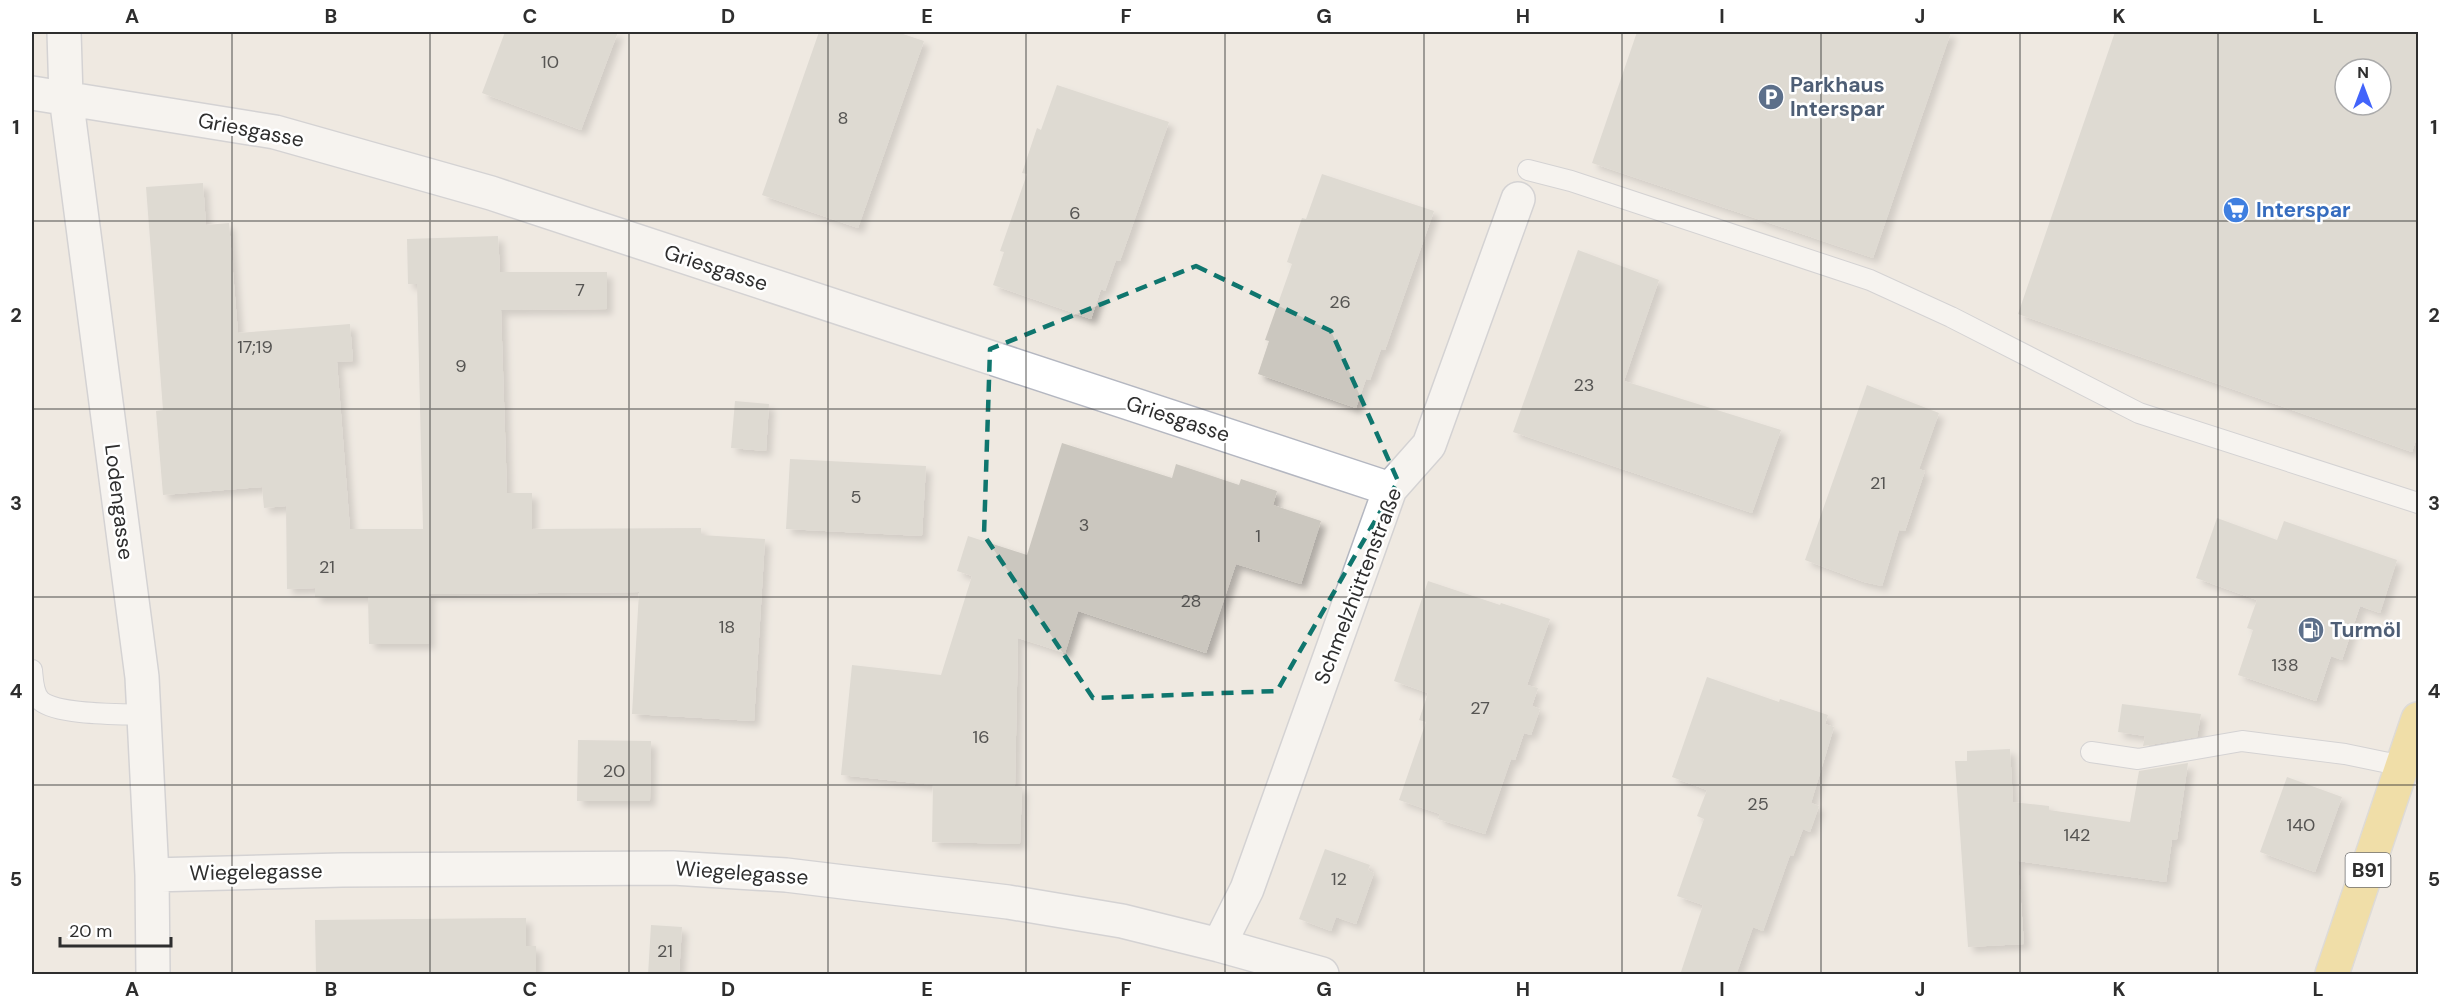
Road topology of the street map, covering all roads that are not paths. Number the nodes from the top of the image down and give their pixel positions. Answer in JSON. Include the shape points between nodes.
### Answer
{"nodes":[{"id":1,"x":64,"y":32,"type":"edge"},
{"id":2,"x":32,"y":93,"type":"edge"},
{"id":3,"x":66,"y":97,"type":"junction"},
{"id":4,"x":1523,"y":184,"type":"joint"},
{"id":5,"x":1390,"y":489,"type":"junction"},
{"id":6,"x":2418,"y":503,"type":"edge"},
{"id":7,"x":32,"y":670,"type":"edge"},
{"id":8,"x":144,"y":716,"type":"junction"},
{"id":9,"x":2418,"y":719,"type":"edge"},
{"id":10,"x":2091,"y":752,"type":"dead end"},
{"id":11,"x":2411,"y":768,"type":"edge"},
{"id":12,"x":152,"y":875,"type":"junction"},
{"id":13,"x":1219,"y":945,"type":"junction"},
{"id":14,"x":1248,"y":964,"type":"edge"},
{"id":15,"x":153,"y":975,"type":"edge"},
{"id":16,"x":1322,"y":975,"type":"edge"},
{"id":17,"x":2332,"y":975,"type":"edge"}],
"edges":[{"from":1,"to":3,"type":"street","name":"Lodengasse"},
{"from":2,"to":3,"type":"street","name":"Griesgasse"},
{"from":3,"to":5,"type":"street","name":"Griesgasse","via":[[275,132],[456,183]]},
{"from":3,"to":8,"type":"street","name":"Lodengasse","via":[[142,676]]},
{"from":4,"to":5,"type":"street","name":"Schmelzhüttenstraße","via":[[1429,445]]},
{"from":4,"to":6,"type":"lane","via":[[1571,181],[1870,280],[2139,413]]},
{"from":5,"to":13,"type":"street","name":"Schmelzhüttenstraße","via":[[1247,889]]},
{"from":7,"to":8,"type":"lane","via":[[33,687],[40,700],[55,709]]},
{"from":8,"to":12,"type":"street","name":"Lodengasse"},
{"from":9,"to":11,"type":"main road","number":"B91"},
{"from":10,"to":11,"type":"lane","via":[[2138,759],[2241,741],[2345,754]]},
{"from":11,"to":17,"type":"main road","number":"B91"},
{"from":12,"to":13,"type":"street","name":"Wiegelegasse","via":[[673,868],[775,874],[1008,902],[1122,921]]},
{"from":12,"to":15,"type":"street","name":"Lodengasse"},
{"from":13,"to":14,"type":"street","name":"Wiegelegasse"},
{"from":14,"to":16,"type":"street","name":"Wiegelegasse"}]}
